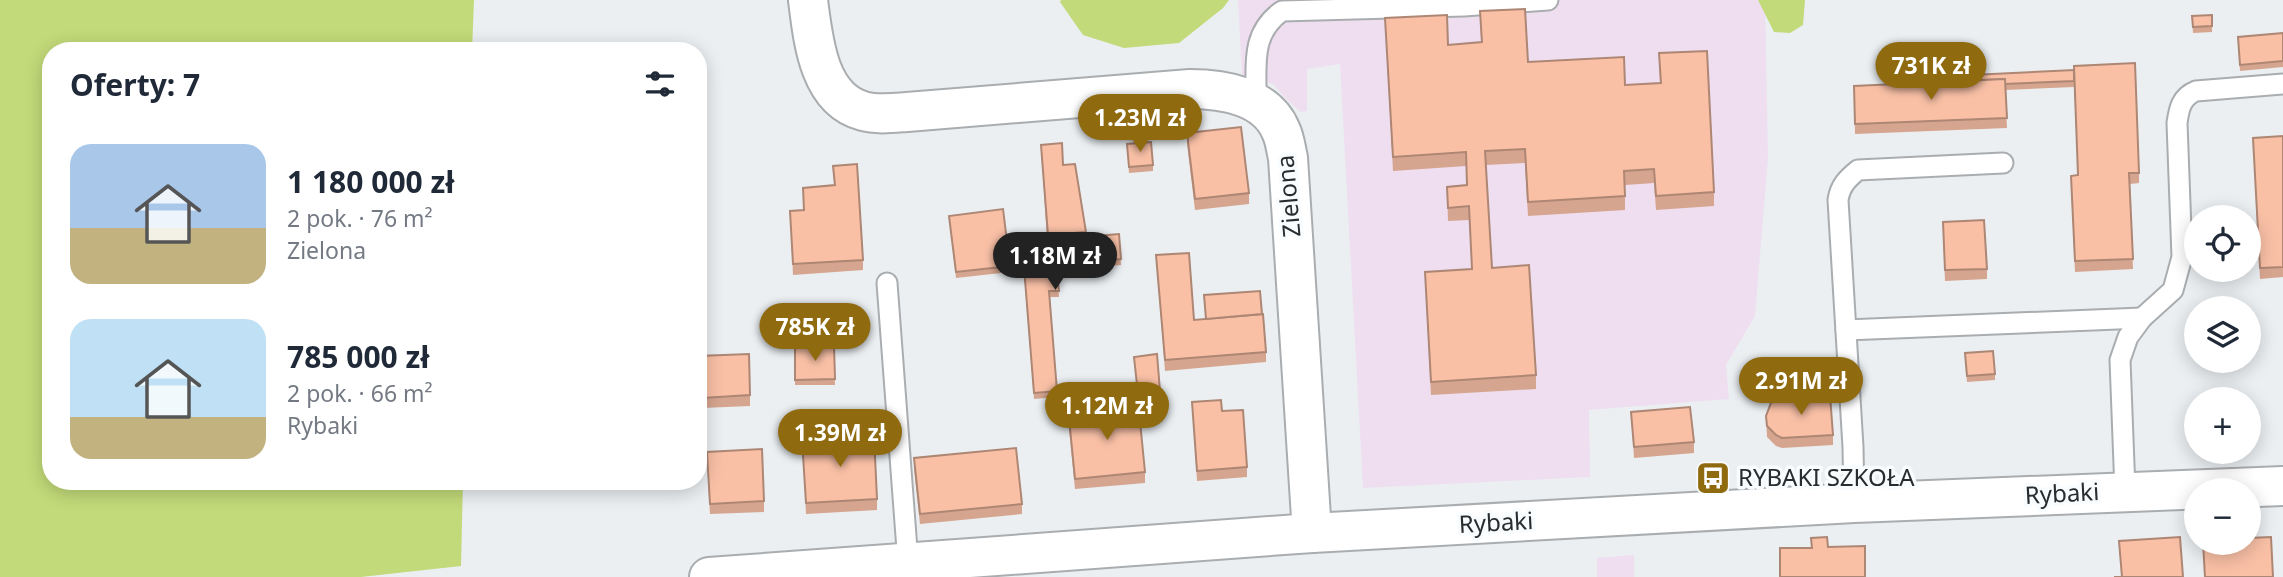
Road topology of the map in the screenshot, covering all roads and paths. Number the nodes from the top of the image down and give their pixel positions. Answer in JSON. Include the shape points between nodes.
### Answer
{"nodes":[{"id":1,"x":808,"y":0,"type":"edge"},
{"id":2,"x":1548,"y":0,"type":"edge"},
{"id":3,"x":2283,"y":83,"type":"edge"},
{"id":4,"x":1256,"y":103,"type":"junction"},
{"id":5,"x":2003,"y":163,"type":"dead end"},
{"id":6,"x":887,"y":283,"type":"dead end"},
{"id":7,"x":2142,"y":317,"type":"junction"},
{"id":8,"x":1846,"y":330,"type":"junction"},
{"id":9,"x":2283,"y":486,"type":"edge"},
{"id":10,"x":2125,"y":491,"type":"junction"},
{"id":11,"x":1854,"y":503,"type":"junction"},
{"id":12,"x":1312,"y":533,"type":"junction"},
{"id":13,"x":908,"y":563,"type":"junction"},
{"id":14,"x":1060,"y":564,"type":"edge"},
{"id":15,"x":709,"y":577,"type":"edge"}],
"edges":[{"from":1,"to":4,"type":"street","name":"Zielona","via":[[819,60],[830,87],[860,110],[907,112],[1190,89],[1214,89]]},
{"from":2,"to":4,"type":"lane","via":[[1282,11],[1258,41]]},
{"from":3,"to":7,"type":"lane","via":[[2196,90],[2182,102],[2177,123],[2182,257],[2172,290]]},
{"from":4,"to":12,"type":"street","name":"Zielona","via":[[1281,130],[1288,159]]},
{"from":5,"to":8,"type":"lane","via":[[1871,168],[1858,170],[1847,179],[1838,200]]},
{"from":6,"to":13,"type":"lane"},
{"from":7,"to":8,"type":"lane"},
{"from":7,"to":10,"type":"lane","via":[[2120,360]]},
{"from":8,"to":11,"type":"lane"},
{"from":9,"to":10,"type":"street","name":"Rybaki"},
{"from":10,"to":11,"type":"street","name":"Rybaki"},
{"from":11,"to":12,"type":"street","name":"Rybaki"},
{"from":12,"to":14,"type":"street","name":"Rybaki"},
{"from":13,"to":14,"type":"street","name":"Rybaki"},
{"from":13,"to":15,"type":"street","name":"Rybaki"}]}
